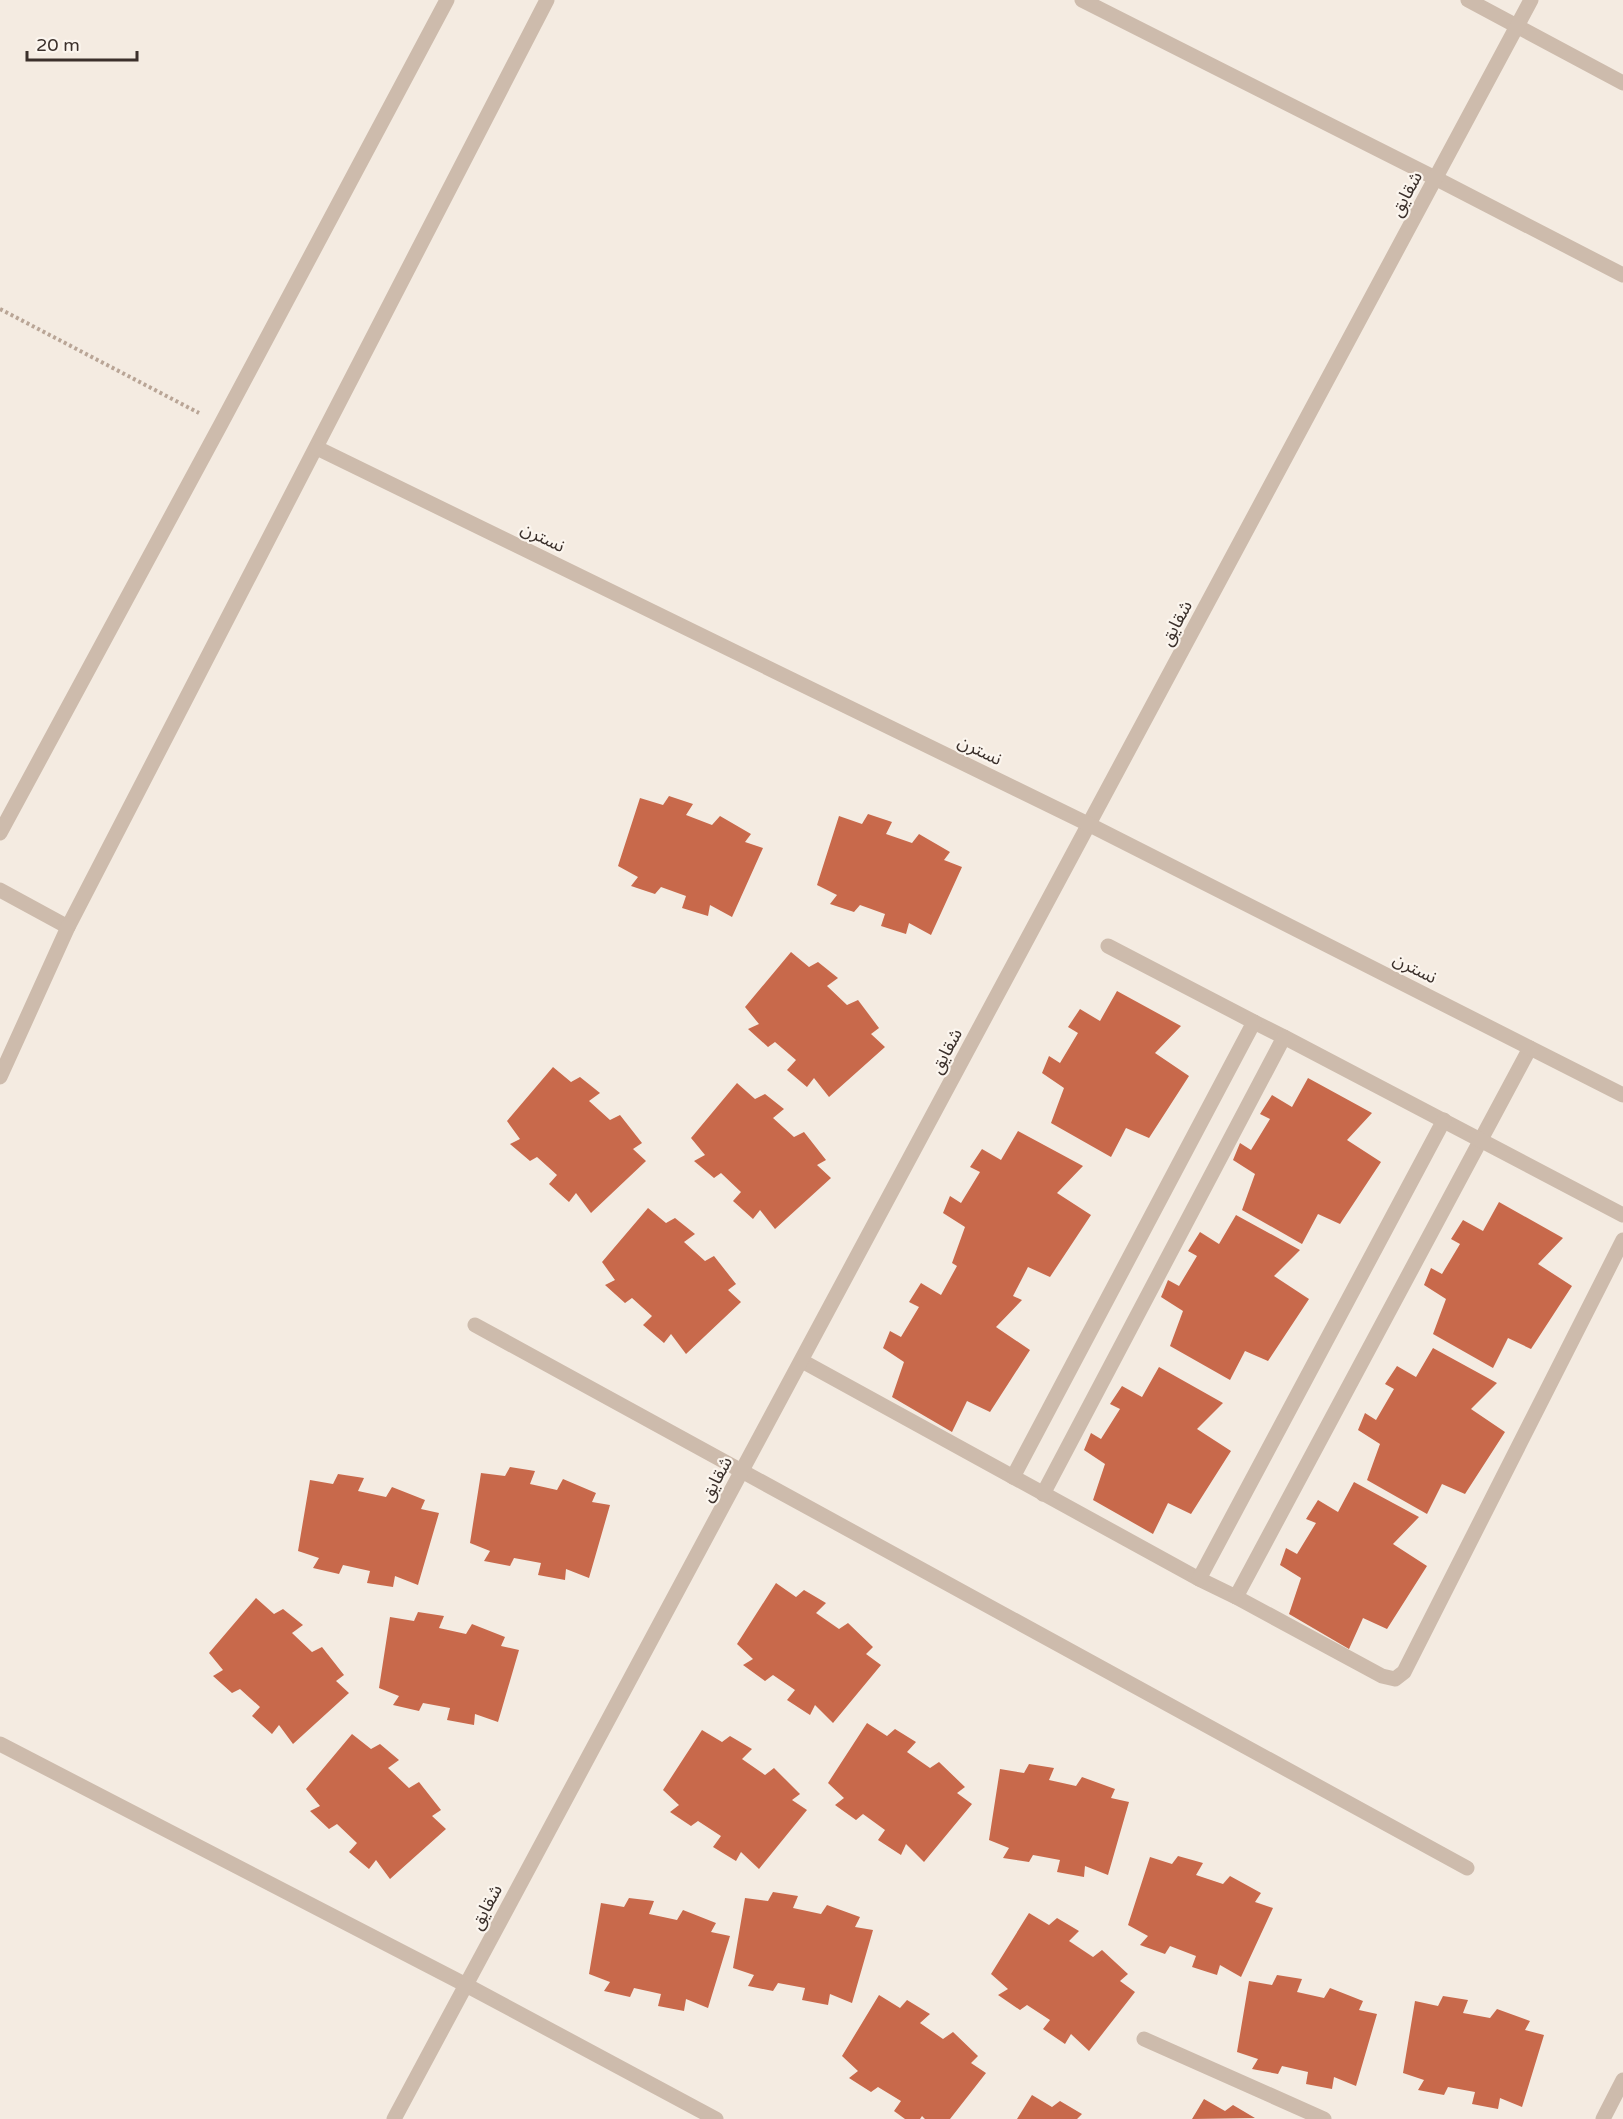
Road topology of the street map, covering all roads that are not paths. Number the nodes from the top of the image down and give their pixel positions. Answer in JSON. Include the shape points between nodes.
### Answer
{"nodes":[{"id":1,"x":447,"y":0,"type":"edge"},
{"id":2,"x":547,"y":0,"type":"edge"},
{"id":3,"x":1082,"y":0,"type":"edge"},
{"id":4,"x":1468,"y":0,"type":"edge"},
{"id":5,"x":1531,"y":0,"type":"edge"},
{"id":6,"x":1516,"y":26,"type":"junction"},
{"id":7,"x":1623,"y":83,"type":"edge"},
{"id":8,"x":1437,"y":179,"type":"junction"},
{"id":9,"x":1623,"y":275,"type":"edge"},
{"id":10,"x":316,"y":448,"type":"junction"},
{"id":11,"x":1090,"y":825,"type":"junction"},
{"id":12,"x":0,"y":832,"type":"edge"},
{"id":13,"x":0,"y":890,"type":"edge"},
{"id":14,"x":68,"y":927,"type":"junction"},
{"id":15,"x":1108,"y":946,"type":"dead end"},
{"id":16,"x":1254,"y":1022,"type":"junction"},
{"id":17,"x":1284,"y":1037,"type":"junction"},
{"id":18,"x":1530,"y":1048,"type":"junction"},
{"id":19,"x":0,"y":1077,"type":"edge"},
{"id":20,"x":1623,"y":1095,"type":"edge"},
{"id":21,"x":1444,"y":1120,"type":"junction"},
{"id":22,"x":1482,"y":1139,"type":"junction"},
{"id":23,"x":1623,"y":1215,"type":"edge"},
{"id":24,"x":1623,"y":1240,"type":"edge"},
{"id":25,"x":475,"y":1325,"type":"dead end"},
{"id":26,"x":802,"y":1361,"type":"junction"},
{"id":27,"x":742,"y":1471,"type":"junction"},
{"id":28,"x":1013,"y":1477,"type":"junction"},
{"id":29,"x":1043,"y":1494,"type":"junction"},
{"id":30,"x":1199,"y":1579,"type":"junction"},
{"id":31,"x":1236,"y":1597,"type":"junction"},
{"id":32,"x":0,"y":1744,"type":"edge"},
{"id":33,"x":1467,"y":1868,"type":"dead end"},
{"id":34,"x":466,"y":1984,"type":"junction"},
{"id":35,"x":1144,"y":2039,"type":"dead end"},
{"id":36,"x":1623,"y":2080,"type":"edge"},
{"id":37,"x":394,"y":2119,"type":"edge"},
{"id":38,"x":716,"y":2119,"type":"edge"},
{"id":39,"x":1324,"y":2119,"type":"edge"},
{"id":40,"x":1603,"y":2119,"type":"edge"}],
"edges":[{"from":1,"to":12,"type":"street"},
{"from":2,"to":10,"type":"street"},
{"from":3,"to":8,"type":"street"},
{"from":4,"to":6,"type":"street"},
{"from":5,"to":6,"type":"street","name":"شقایق"},
{"from":6,"to":7,"type":"street"},
{"from":6,"to":8,"type":"street","name":"شقایق"},
{"from":8,"to":9,"type":"street"},
{"from":8,"to":11,"type":"street","name":"شقایق"},
{"from":10,"to":11,"type":"street","name":"نسترن"},
{"from":10,"to":14,"type":"street"},
{"from":11,"to":18,"type":"street","name":"نسترن"},
{"from":11,"to":26,"type":"street","name":"شقایق"},
{"from":13,"to":14,"type":"street"},
{"from":14,"to":19,"type":"street"},
{"from":15,"to":16,"type":"street"},
{"from":16,"to":17,"type":"street"},
{"from":16,"to":28,"type":"street"},
{"from":17,"to":21,"type":"street"},
{"from":17,"to":29,"type":"street"},
{"from":18,"to":20,"type":"street","name":"نسترن"},
{"from":18,"to":22,"type":"street"},
{"from":21,"to":22,"type":"street"},
{"from":21,"to":30,"type":"street"},
{"from":22,"to":23,"type":"street"},
{"from":22,"to":31,"type":"street"},
{"from":24,"to":31,"type":"street","via":[[1404,1672],[1395,1679],[1382,1676]]},
{"from":25,"to":27,"type":"street"},
{"from":26,"to":27,"type":"street","name":"شقایق"},
{"from":26,"to":28,"type":"street"},
{"from":27,"to":33,"type":"street"},
{"from":27,"to":34,"type":"street","name":"شقایق"},
{"from":28,"to":29,"type":"street"},
{"from":29,"to":30,"type":"street"},
{"from":30,"to":31,"type":"street"},
{"from":32,"to":34,"type":"street"},
{"from":34,"to":37,"type":"street","name":"شقایق"},
{"from":34,"to":38,"type":"street"},
{"from":35,"to":39,"type":"street"},
{"from":36,"to":40,"type":"street"}]}
